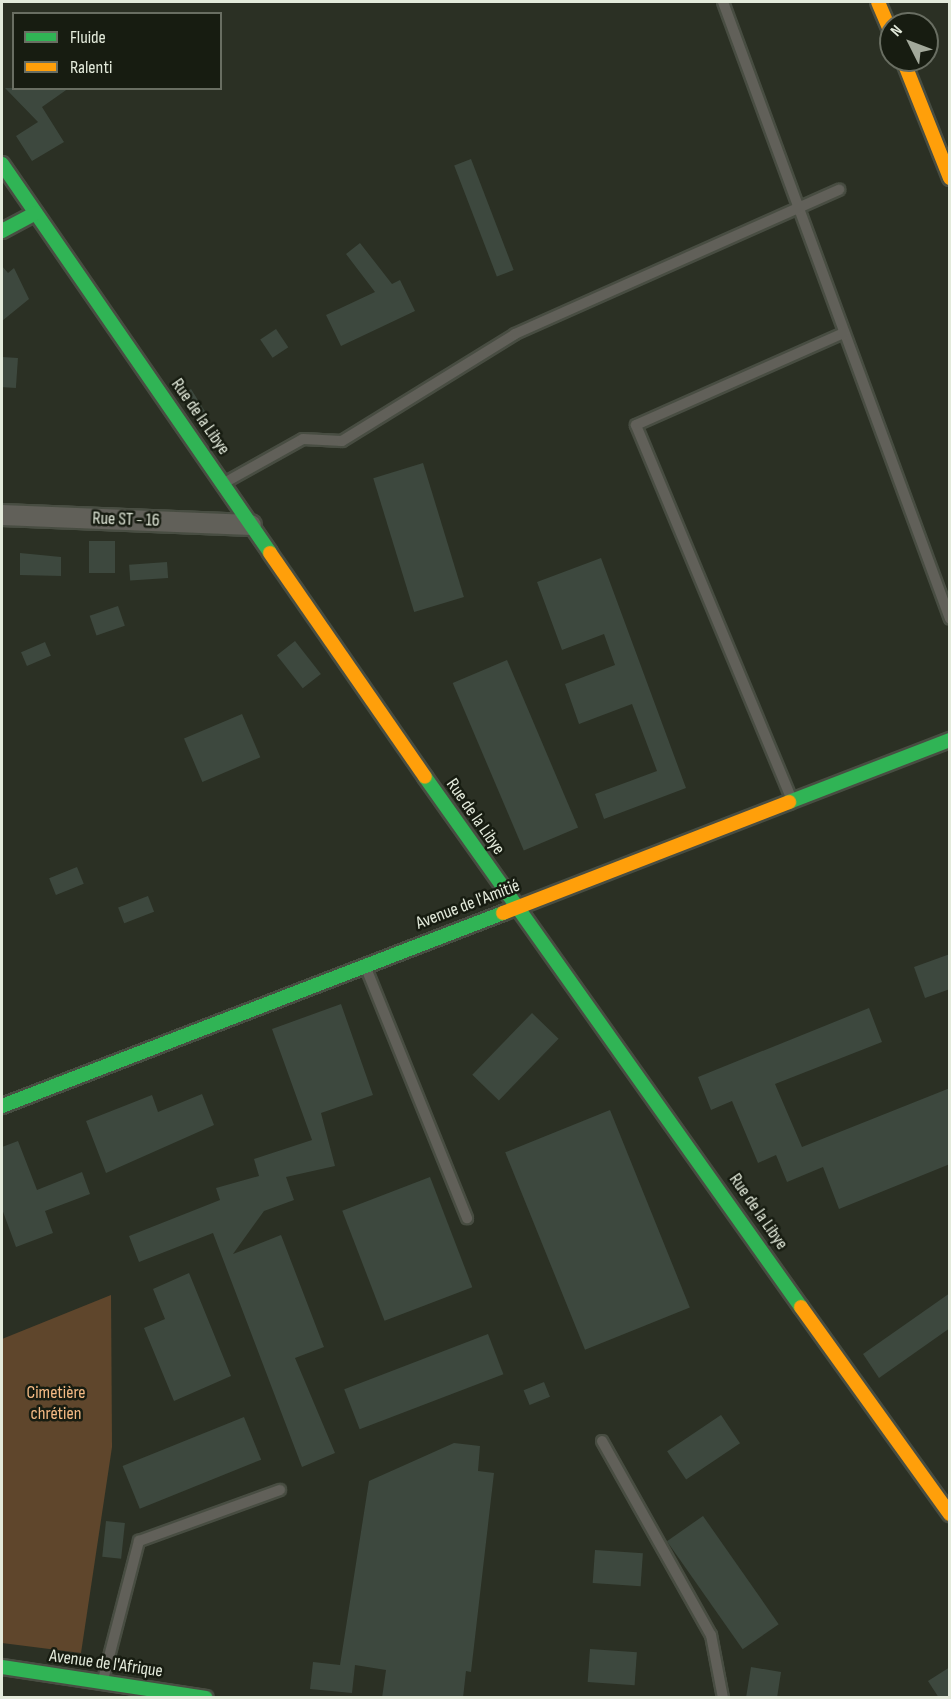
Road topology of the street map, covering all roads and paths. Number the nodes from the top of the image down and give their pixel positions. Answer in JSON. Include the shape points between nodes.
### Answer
{"nodes":[{"id":1,"x":723,"y":2,"type":"edge"},
{"id":2,"x":908,"y":72,"type":"edge"},
{"id":3,"x":3,"y":170,"type":"edge"},
{"id":4,"x":950,"y":178,"type":"edge"},
{"id":5,"x":840,"y":190,"type":"dead end"},
{"id":6,"x":798,"y":207,"type":"junction"},
{"id":7,"x":36,"y":213,"type":"junction"},
{"id":8,"x":2,"y":231,"type":"edge"},
{"id":9,"x":844,"y":333,"type":"junction"},
{"id":10,"x":224,"y":483,"type":"junction"},
{"id":11,"x":2,"y":515,"type":"edge"},
{"id":12,"x":251,"y":525,"type":"junction"},
{"id":13,"x":950,"y":619,"type":"edge"},
{"id":14,"x":950,"y":740,"type":"edge"},
{"id":15,"x":792,"y":800,"type":"junction"},
{"id":16,"x":514,"y":906,"type":"junction"},
{"id":17,"x":365,"y":965,"type":"junction"},
{"id":18,"x":2,"y":1106,"type":"edge"},
{"id":19,"x":467,"y":1218,"type":"dead end"},
{"id":20,"x":602,"y":1441,"type":"dead end"},
{"id":21,"x":280,"y":1490,"type":"dead end"},
{"id":22,"x":950,"y":1514,"type":"edge"},
{"id":23,"x":2,"y":1667,"type":"edge"},
{"id":24,"x":103,"y":1681,"type":"junction"},
{"id":25,"x":206,"y":1698,"type":"edge"},
{"id":26,"x":723,"y":1698,"type":"edge"}],
"edges":[{"from":1,"to":6,"type":"lane"},
{"from":2,"to":4,"type":"street"},
{"from":3,"to":7,"type":"street","name":"Rue de la Libye"},
{"from":5,"to":6,"type":"lane"},
{"from":6,"to":9,"type":"lane"},
{"from":6,"to":10,"type":"lane","via":[[515,334],[342,441],[303,439]]},
{"from":7,"to":8,"type":"street"},
{"from":7,"to":10,"type":"street","name":"Rue de la Libye"},
{"from":9,"to":13,"type":"lane"},
{"from":9,"to":15,"type":"lane","via":[[636,425]]},
{"from":10,"to":12,"type":"street","name":"Rue de la Libye"},
{"from":11,"to":12,"type":"street","name":"Rue ST - 16"},
{"from":12,"to":16,"type":"street","name":"Rue de la Libye"},
{"from":14,"to":15,"type":"street","name":"Avenue de l'Amitié"},
{"from":15,"to":16,"type":"street","name":"Avenue de l'Amitié"},
{"from":16,"to":17,"type":"street","name":"Avenue de l'Amitié"},
{"from":16,"to":22,"type":"street","name":"Rue de la Libye"},
{"from":17,"to":18,"type":"street","name":"Avenue de l'Amitié"},
{"from":17,"to":19,"type":"lane"},
{"from":20,"to":26,"type":"lane","via":[[711,1635]]},
{"from":21,"to":24,"type":"lane","via":[[139,1540]]},
{"from":23,"to":24,"type":"street","name":"Avenue de l'Afrique"},
{"from":24,"to":25,"type":"street","name":"Avenue de l'Afrique"}]}
